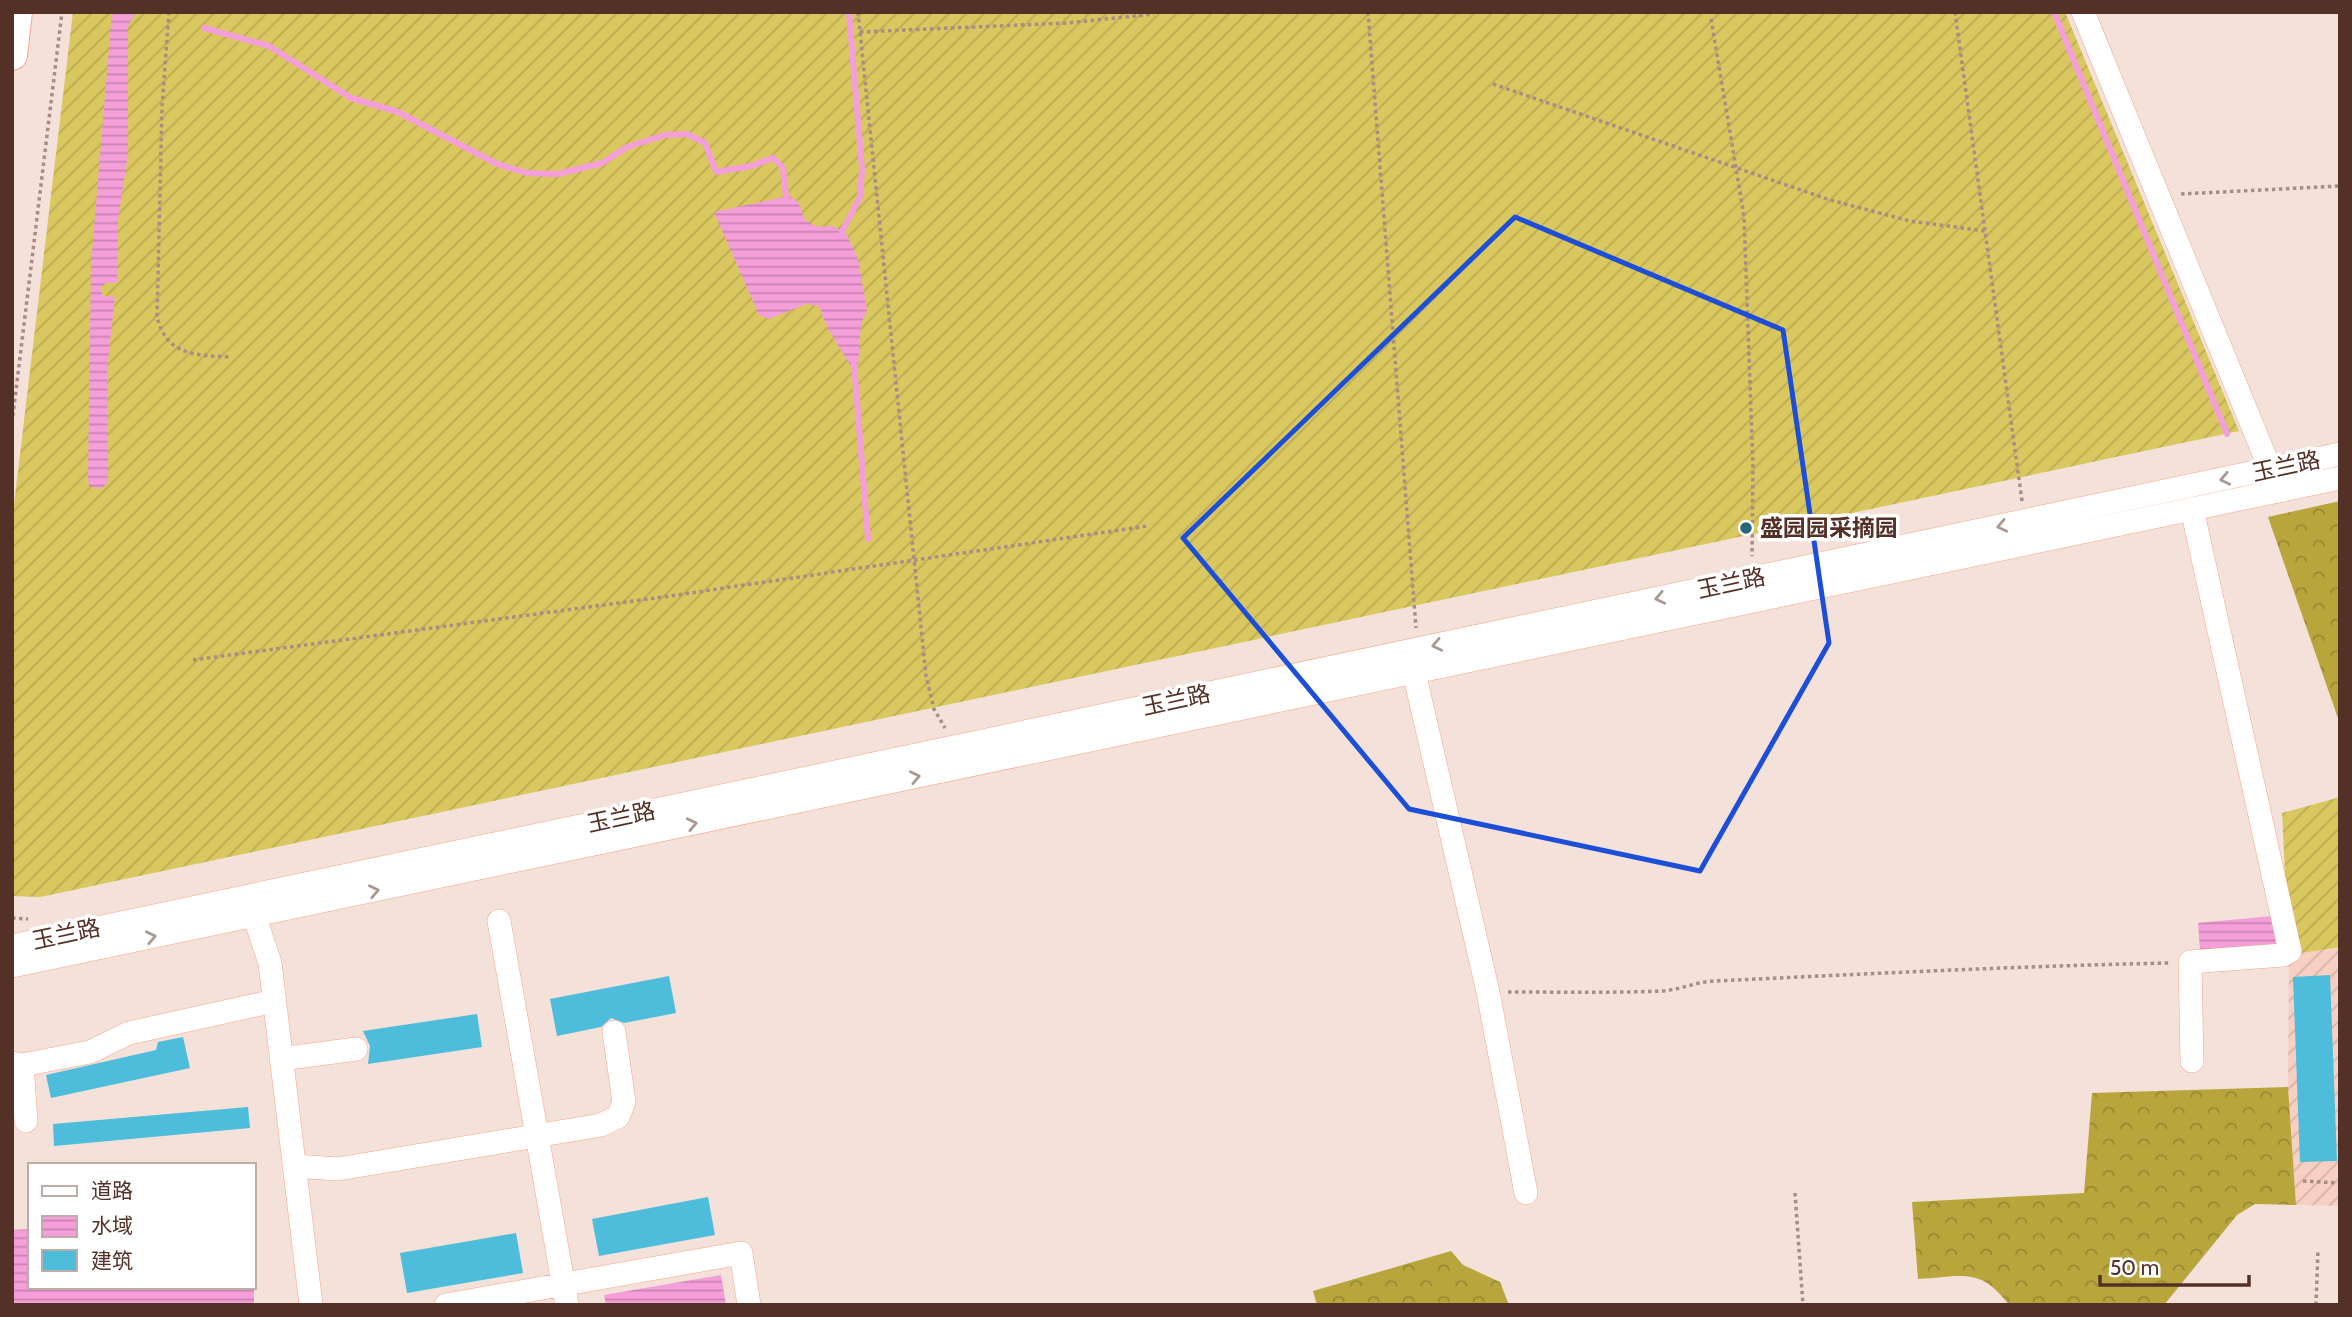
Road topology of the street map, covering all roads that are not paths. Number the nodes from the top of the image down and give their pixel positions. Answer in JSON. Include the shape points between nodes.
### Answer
{"nodes":[{"id":1,"x":17,"y":12,"type":"edge"},
{"id":2,"x":2083,"y":12,"type":"edge"},
{"id":3,"x":12,"y":55,"type":"edge"},
{"id":4,"x":2340,"y":454,"type":"edge"},
{"id":5,"x":2270,"y":469,"type":"junction"},
{"id":6,"x":2340,"y":478,"type":"edge"},
{"id":7,"x":2279,"y":491,"type":"junction"},
{"id":8,"x":2192,"y":509,"type":"junction"},
{"id":9,"x":1419,"y":660,"type":"junction"},
{"id":10,"x":251,"y":906,"type":"junction"},
{"id":11,"x":499,"y":920,"type":"dead end"},
{"id":12,"x":12,"y":938,"type":"edge"},
{"id":13,"x":69,"y":944,"type":"junction"},
{"id":14,"x":12,"y":946,"type":"edge"},
{"id":15,"x":12,"y":966,"type":"edge"},
{"id":16,"x":12,"y":975,"type":"edge"},
{"id":17,"x":274,"y":1000,"type":"junction"},
{"id":18,"x":614,"y":1032,"type":"dead end"},
{"id":19,"x":356,"y":1049,"type":"dead end"},
{"id":20,"x":281,"y":1059,"type":"junction"},
{"id":21,"x":2192,"y":1061,"type":"dead end"},
{"id":22,"x":17,"y":1064,"type":"edge"},
{"id":23,"x":26,"y":1121,"type":"dead end"},
{"id":24,"x":537,"y":1135,"type":"junction"},
{"id":25,"x":294,"y":1166,"type":"junction"},
{"id":26,"x":1526,"y":1194,"type":"dead end"},
{"id":27,"x":565,"y":1294,"type":"edge"},
{"id":28,"x":311,"y":1305,"type":"edge"},
{"id":29,"x":446,"y":1305,"type":"edge"},
{"id":30,"x":748,"y":1305,"type":"edge"}],
"edges":[{"from":1,"to":3,"type":"main road"},
{"from":2,"to":5,"type":"street"},
{"from":4,"to":5,"type":"street","name":"玉兰路"},
{"from":5,"to":7,"type":"street"},
{"from":5,"to":9,"type":"street","name":"玉兰路","one_way":true},
{"from":6,"to":7,"type":"street","name":"玉兰路"},
{"from":7,"to":8,"type":"street","name":"玉兰路"},
{"from":8,"to":9,"type":"street","name":"玉兰路"},
{"from":8,"to":21,"type":"street","via":[[2290,951],[2190,962]]},
{"from":10,"to":9,"type":"street","name":"玉兰路","one_way":true},
{"from":9,"to":10,"type":"street","name":"玉兰路","via":[[956,747]]},
{"from":9,"to":26,"type":"street","via":[[1416,681],[1488,992]]},
{"from":10,"to":13,"type":"street","name":"玉兰路"},
{"from":10,"to":17,"type":"street","via":[[270,963]]},
{"from":11,"to":24,"type":"street"},
{"from":12,"to":13,"type":"street"},
{"from":13,"to":14,"type":"street","name":"玉兰路"},
{"from":13,"to":15,"type":"street","name":"玉兰路"},
{"from":13,"to":16,"type":"street"},
{"from":17,"to":20,"type":"street"},
{"from":17,"to":22,"type":"street","via":[[129,1033],[90,1052]]},
{"from":18,"to":24,"type":"street","via":[[624,1102],[618,1116],[601,1125]]},
{"from":19,"to":20,"type":"street"},
{"from":20,"to":25,"type":"street"},
{"from":22,"to":23,"type":"street"},
{"from":24,"to":25,"type":"street","via":[[338,1169]]},
{"from":24,"to":27,"type":"street"},
{"from":25,"to":28,"type":"street"},
{"from":27,"to":29,"type":"street"},
{"from":27,"to":30,"type":"street","via":[[741,1253]]}]}
